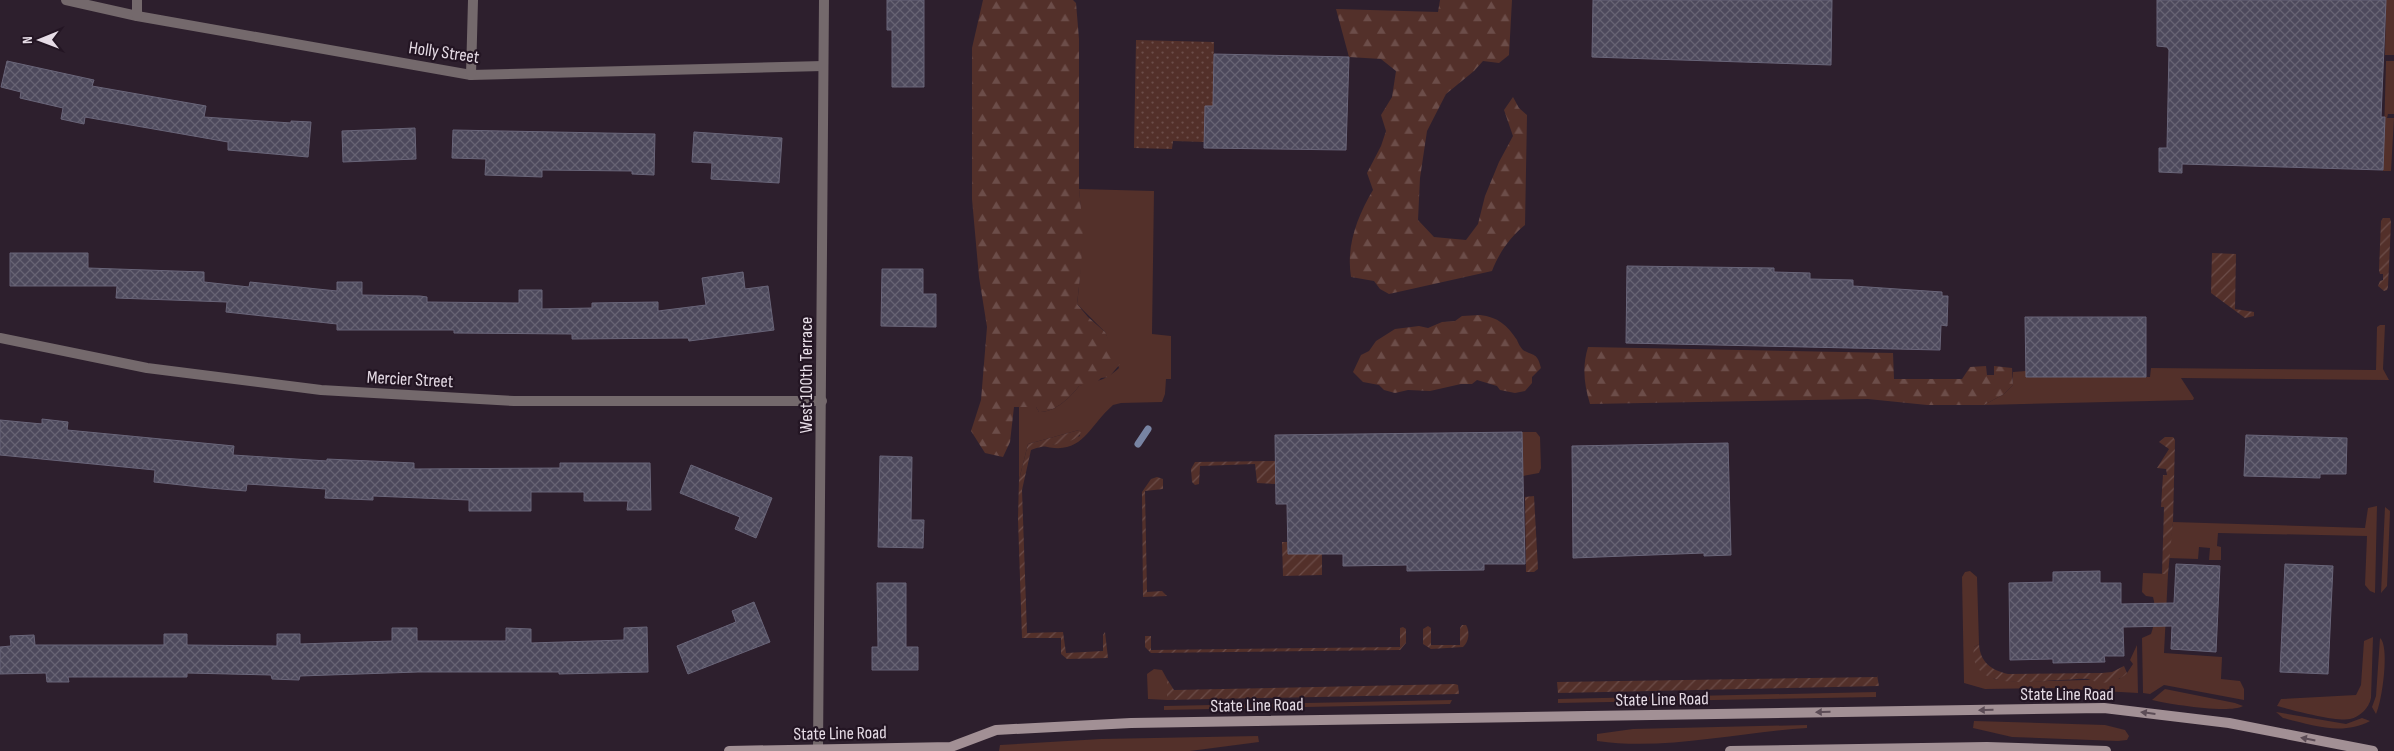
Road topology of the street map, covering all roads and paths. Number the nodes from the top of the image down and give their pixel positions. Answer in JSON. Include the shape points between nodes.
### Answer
{"nodes":[{"id":1,"x":66,"y":0,"type":"edge"},
{"id":2,"x":137,"y":0,"type":"edge"},
{"id":3,"x":473,"y":0,"type":"edge"},
{"id":4,"x":824,"y":0,"type":"edge"},
{"id":5,"x":137,"y":16,"type":"junction"},
{"id":6,"x":823,"y":66,"type":"junction"},
{"id":7,"x":471,"y":74,"type":"junction"},
{"id":8,"x":0,"y":338,"type":"edge"},
{"id":9,"x":822,"y":401,"type":"junction"},
{"id":10,"x":955,"y":749,"type":"edge"},
{"id":11,"x":818,"y":750,"type":"junction"},
{"id":12,"x":729,"y":751,"type":"edge"},
{"id":13,"x":1730,"y":751,"type":"edge"},
{"id":14,"x":2106,"y":751,"type":"edge"},
{"id":15,"x":2373,"y":751,"type":"edge"}],
"edges":[{"from":1,"to":5,"type":"street","name":"Holly Street"},
{"from":2,"to":5,"type":"street"},
{"from":3,"to":7,"type":"street"},
{"from":4,"to":6,"type":"street","name":"West 100th Terrace"},
{"from":5,"to":7,"type":"street","name":"Holly Street"},
{"from":6,"to":7,"type":"street","name":"Holly Street"},
{"from":6,"to":9,"type":"street","name":"West 100th Terrace"},
{"from":8,"to":9,"type":"street","name":"Mercier Street","via":[[147,368],[321,390],[514,401]]},
{"from":9,"to":11,"type":"street","name":"West 100th Terrace"},
{"from":10,"to":11,"type":"main road","name":"State Line Road"},
{"from":15,"to":10,"type":"main road","name":"State Line Road","one_way":true,"via":[[2229,723],[2104,708],[1131,723],[996,730]]},
{"from":11,"to":12,"type":"main road","name":"State Line Road"},
{"from":13,"to":14,"type":"main road","via":[[1987,747]]}]}
